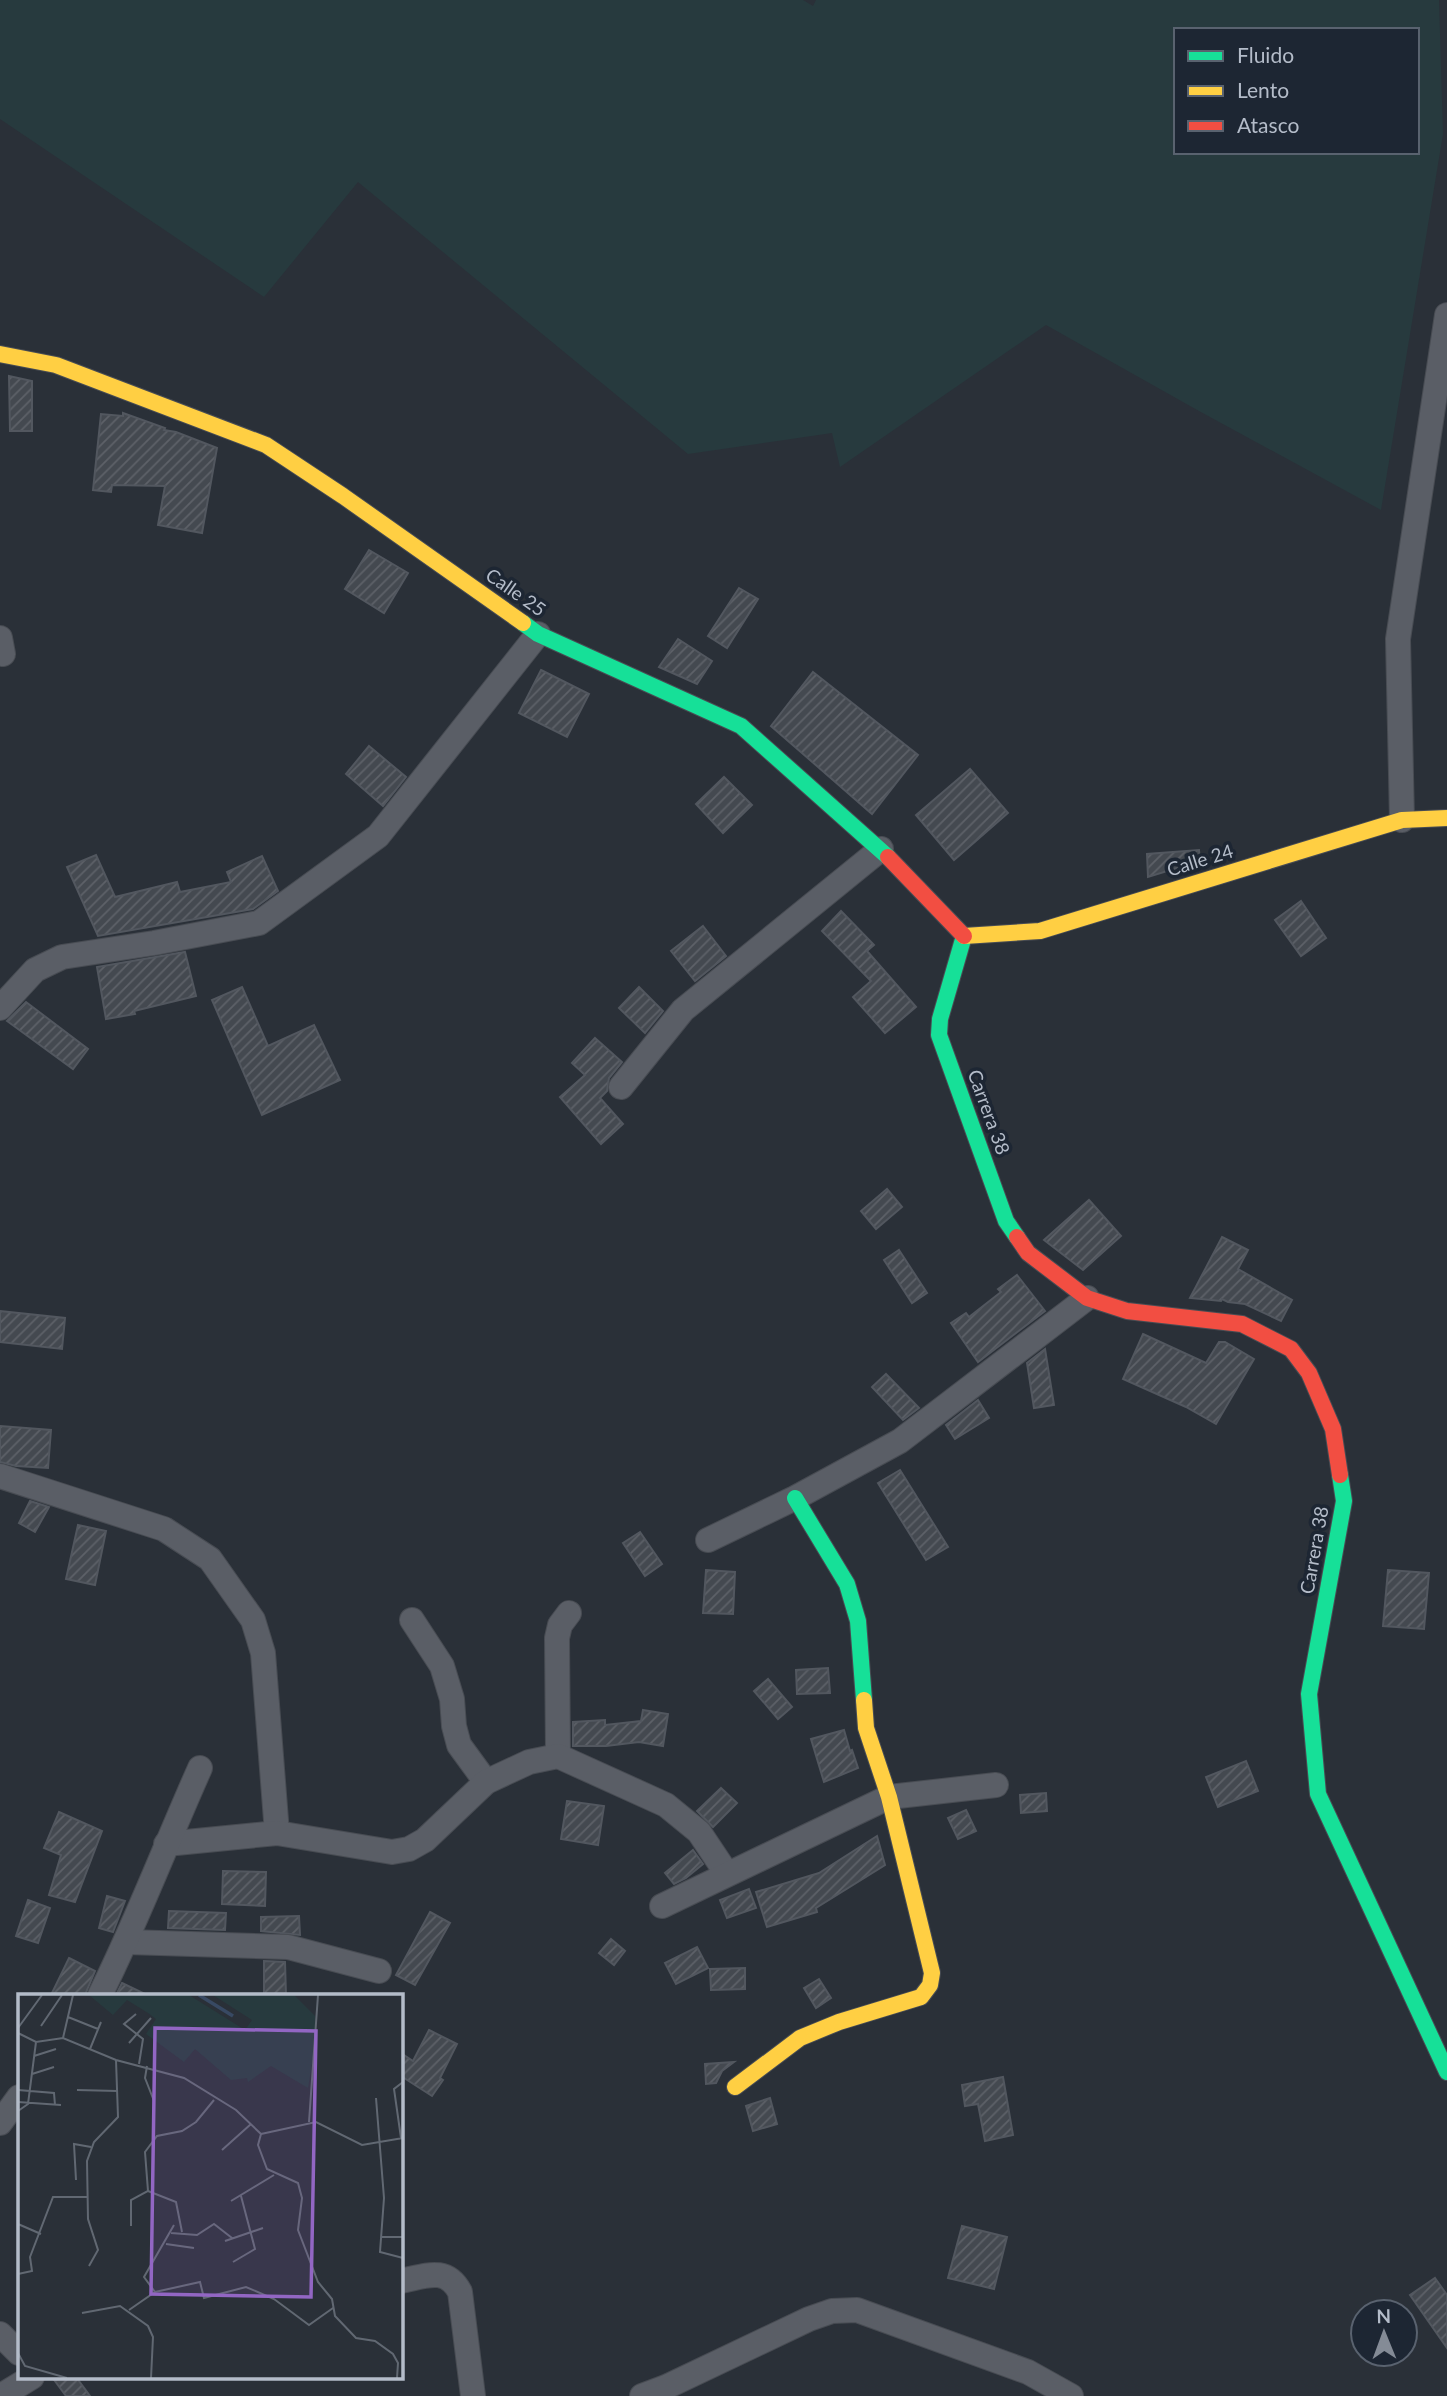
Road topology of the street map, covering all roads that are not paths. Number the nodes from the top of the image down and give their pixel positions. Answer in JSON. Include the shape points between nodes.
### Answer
{"nodes":[{"id":1,"x":1447,"y":315,"type":"edge"},
{"id":2,"x":0,"y":354,"type":"edge"},
{"id":3,"x":538,"y":634,"type":"junction"},
{"id":4,"x":1447,"y":818,"type":"edge"},
{"id":5,"x":1402,"y":820,"type":"junction"},
{"id":6,"x":881,"y":849,"type":"junction"},
{"id":7,"x":964,"y":936,"type":"junction"},
{"id":8,"x":0,"y":1008,"type":"edge"},
{"id":9,"x":621,"y":1087,"type":"dead end"},
{"id":10,"x":1087,"y":1298,"type":"junction"},
{"id":11,"x":0,"y":1476,"type":"edge"},
{"id":12,"x":795,"y":1497,"type":"junction"},
{"id":13,"x":708,"y":1540,"type":"dead end"},
{"id":14,"x":569,"y":1613,"type":"dead end"},
{"id":15,"x":412,"y":1620,"type":"dead end"},
{"id":16,"x":558,"y":1756,"type":"junction"},
{"id":17,"x":200,"y":1768,"type":"dead end"},
{"id":18,"x":486,"y":1782,"type":"junction"},
{"id":19,"x":996,"y":1785,"type":"dead end"},
{"id":20,"x":889,"y":1797,"type":"junction"},
{"id":21,"x":277,"y":1833,"type":"junction"},
{"id":22,"x":166,"y":1844,"type":"junction"},
{"id":23,"x":727,"y":1874,"type":"junction"},
{"id":24,"x":662,"y":1906,"type":"dead end"},
{"id":25,"x":127,"y":1942,"type":"junction"},
{"id":26,"x":379,"y":1971,"type":"dead end"},
{"id":27,"x":101,"y":1994,"type":"edge"},
{"id":28,"x":1447,"y":2072,"type":"edge"},
{"id":29,"x":735,"y":2087,"type":"dead end"},
{"id":30,"x":18,"y":2098,"type":"edge"},
{"id":31,"x":0,"y":2123,"type":"edge"},
{"id":32,"x":402,"y":2281,"type":"edge"},
{"id":33,"x":0,"y":2334,"type":"edge"},
{"id":34,"x":18,"y":2352,"type":"edge"},
{"id":35,"x":30,"y":2378,"type":"edge"},
{"id":36,"x":1,"y":2396,"type":"edge"},
{"id":37,"x":473,"y":2396,"type":"edge"},
{"id":38,"x":642,"y":2396,"type":"edge"},
{"id":39,"x":1071,"y":2396,"type":"edge"}],
"edges":[{"from":1,"to":5,"type":"street","via":[[1398,639]]},
{"from":2,"to":3,"type":"street","name":"Calle 25","via":[[56,365],[266,445]]},
{"from":3,"to":6,"type":"street","name":"Calle 25","via":[[741,726]]},
{"from":3,"to":8,"type":"street","via":[[378,836],[259,923],[62,957],[35,970]]},
{"from":4,"to":5,"type":"street","name":"Calle 24"},
{"from":5,"to":7,"type":"street","name":"Calle 24","via":[[1040,931]]},
{"from":6,"to":7,"type":"street","name":"Calle 25"},
{"from":6,"to":9,"type":"street","via":[[683,1010]]},
{"from":7,"to":10,"type":"street","name":"Carrera 38","via":[[939,1035],[1006,1221],[1028,1252]]},
{"from":10,"to":12,"type":"street","via":[[900,1441]]},
{"from":10,"to":28,"type":"street","name":"Carrera 38","via":[[1127,1311],[1242,1324],[1292,1349],[1310,1373],[1333,1429],[1344,1501],[1309,1694],[1318,1794]]},
{"from":11,"to":21,"type":"street","via":[[164,1529],[210,1559],[253,1620],[263,1653]]},
{"from":12,"to":13,"type":"street"},
{"from":12,"to":20,"type":"street","via":[[847,1584],[858,1620],[866,1728]]},
{"from":14,"to":16,"type":"street","via":[[557,1638]]},
{"from":15,"to":18,"type":"street","via":[[442,1666],[459,1745]]},
{"from":16,"to":18,"type":"street","via":[[529,1762]]},
{"from":16,"to":23,"type":"street","via":[[666,1805],[699,1832]]},
{"from":17,"to":22,"type":"street"},
{"from":18,"to":21,"type":"street","via":[[425,1840],[409,1849],[392,1852]]},
{"from":19,"to":20,"type":"street"},
{"from":20,"to":23,"type":"street"},
{"from":20,"to":29,"type":"street","via":[[932,1973],[930,1985],[921,1997],[800,2038]]},
{"from":21,"to":22,"type":"street"},
{"from":22,"to":25,"type":"street"},
{"from":23,"to":24,"type":"street"},
{"from":25,"to":26,"type":"street","via":[[288,1947]]},
{"from":25,"to":27,"type":"street"},
{"from":30,"to":31,"type":"street"},
{"from":32,"to":37,"type":"street","via":[[442,2274],[453,2279],[460,2292]]},
{"from":33,"to":34,"type":"street"},
{"from":35,"to":36,"type":"street"},
{"from":38,"to":39,"type":"street","via":[[832,2311],[857,2311],[1028,2372]]}]}
